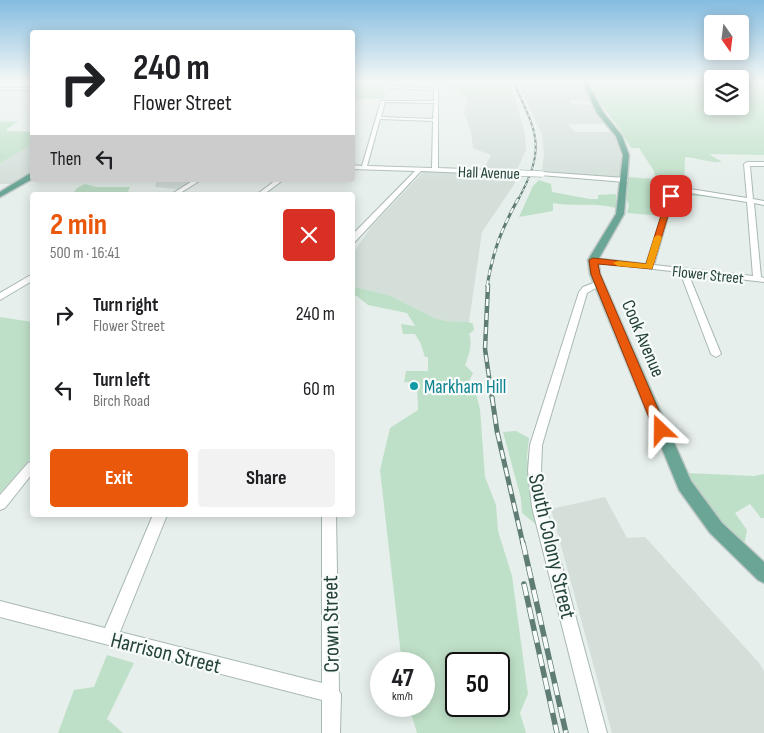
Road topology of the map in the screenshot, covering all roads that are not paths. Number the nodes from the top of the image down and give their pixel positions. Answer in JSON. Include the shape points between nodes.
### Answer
{"nodes":[{"id":1,"x":435,"y":115,"type":"edge"},
{"id":2,"x":602,"y":115,"type":"edge"},
{"id":3,"x":379,"y":118,"type":"joint"},
{"id":4,"x":435,"y":120,"type":"junction"},
{"id":5,"x":764,"y":164,"type":"edge"},
{"id":6,"x":355,"y":167,"type":"edge"},
{"id":7,"x":364,"y":167,"type":"junction"},
{"id":8,"x":420,"y":169,"type":"junction"},
{"id":9,"x":435,"y":170,"type":"junction"},
{"id":10,"x":30,"y":177,"type":"edge"},
{"id":11,"x":625,"y":180,"type":"junction"},
{"id":12,"x":195,"y":182,"type":"edge"},
{"id":13,"x":277,"y":182,"type":"edge"},
{"id":14,"x":690,"y":191,"type":"dead end"},
{"id":15,"x":178,"y":192,"type":"edge"},
{"id":16,"x":263,"y":192,"type":"edge"},
{"id":17,"x":0,"y":195,"type":"edge"},
{"id":18,"x":671,"y":196,"type":"dead end"},
{"id":19,"x":750,"y":201,"type":"junction"},
{"id":20,"x":764,"y":204,"type":"edge"},
{"id":21,"x":355,"y":239,"type":"edge"},
{"id":22,"x":593,"y":260,"type":"junction"},
{"id":23,"x":649,"y":267,"type":"junction"},
{"id":24,"x":683,"y":271,"type":"junction"},
{"id":25,"x":30,"y":279,"type":"edge"},
{"id":26,"x":760,"y":280,"type":"edge"},
{"id":27,"x":600,"y":284,"type":"junction"},
{"id":28,"x":0,"y":297,"type":"edge"},
{"id":29,"x":716,"y":354,"type":"dead end"},
{"id":30,"x":30,"y":468,"type":"edge"},
{"id":31,"x":0,"y":504,"type":"edge"},
{"id":32,"x":159,"y":517,"type":"edge"},
{"id":33,"x":329,"y":517,"type":"edge"},
{"id":34,"x":764,"y":574,"type":"edge"},
{"id":35,"x":0,"y":609,"type":"edge"},
{"id":36,"x":109,"y":638,"type":"junction"},
{"id":37,"x":332,"y":694,"type":"junction"},
{"id":38,"x":331,"y":733,"type":"edge"},
{"id":39,"x":598,"y":733,"type":"edge"}],
"edges":[{"from":1,"to":4,"type":"street"},
{"from":2,"to":11,"type":"main road","via":[[622,142],[626,154]]},
{"from":3,"to":4,"type":"street"},
{"from":3,"to":7,"type":"street"},
{"from":4,"to":9,"type":"street"},
{"from":5,"to":19,"type":"street","via":[[747,164]]},
{"from":6,"to":7,"type":"street","name":"Hall Avenue"},
{"from":7,"to":8,"type":"street","name":"Hall Avenue"},
{"from":8,"to":9,"type":"street","name":"Hall Avenue"},
{"from":8,"to":21,"type":"street"},
{"from":9,"to":11,"type":"street","name":"Hall Avenue","bridge":true},
{"from":10,"to":17,"type":"main road"},
{"from":11,"to":22,"type":"main road","via":[[620,214]]},
{"from":12,"to":15,"type":"street"},
{"from":13,"to":16,"type":"street"},
{"from":14,"to":19,"type":"street"},
{"from":18,"to":23,"type":"street"},
{"from":19,"to":20,"type":"street"},
{"from":19,"to":26,"type":"street"},
{"from":22,"to":23,"type":"street","name":"Flower Street"},
{"from":22,"to":27,"type":"main road","name":"Cook Avenue"},
{"from":23,"to":24,"type":"street","name":"Flower Street"},
{"from":24,"to":26,"type":"street","name":"Flower Street"},
{"from":24,"to":29,"type":"street"},
{"from":25,"to":28,"type":"street"},
{"from":27,"to":34,"type":"main road","name":"Cook Avenue","via":[[685,485],[716,528]]},
{"from":27,"to":39,"type":"street","name":"South Colony Street","via":[[583,292],[534,454],[539,507]]},
{"from":30,"to":31,"type":"street"},
{"from":32,"to":36,"type":"street"},
{"from":33,"to":37,"type":"street","name":"Crown Street"},
{"from":35,"to":36,"type":"street","name":"Harrison Street"},
{"from":36,"to":37,"type":"street","name":"Harrison Street"},
{"from":37,"to":38,"type":"street","name":"Crown Street"}]}
